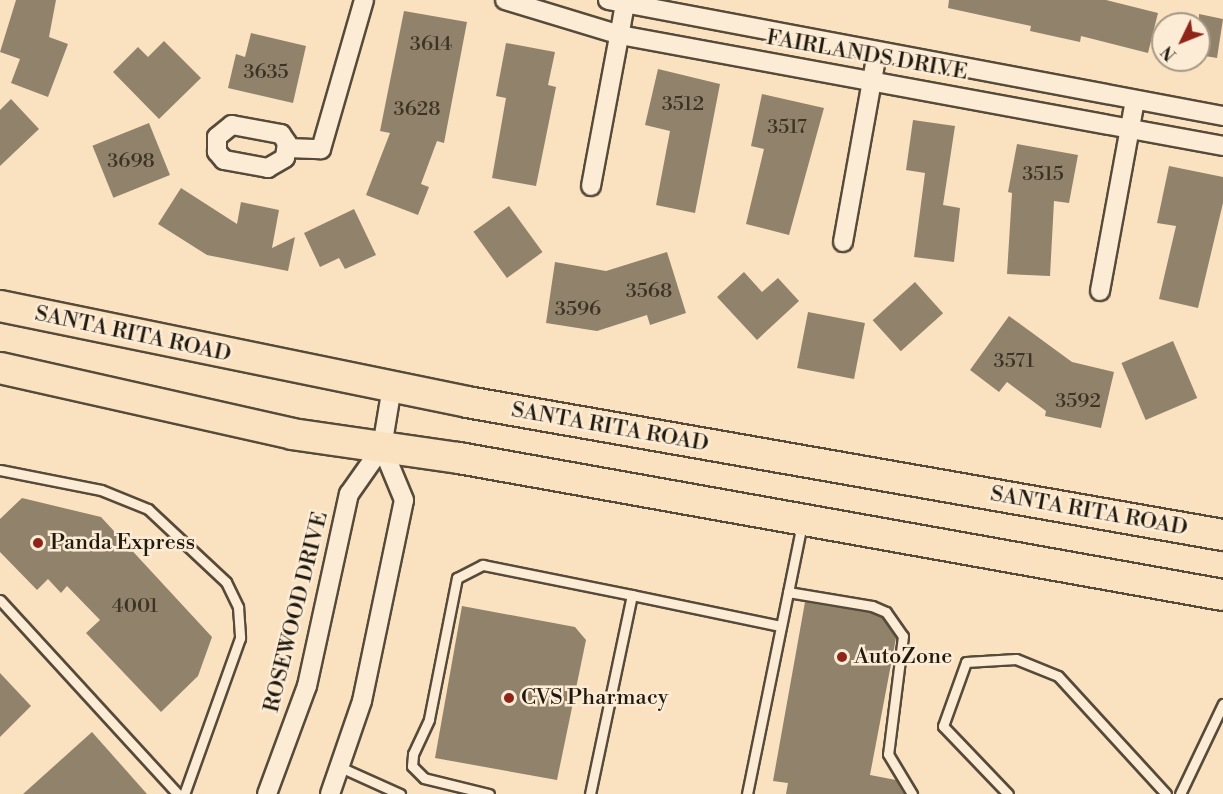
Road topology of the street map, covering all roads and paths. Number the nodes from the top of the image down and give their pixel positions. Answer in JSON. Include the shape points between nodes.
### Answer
{"nodes":[{"id":1,"x":364,"y":0,"type":"edge"},
{"id":2,"x":505,"y":0,"type":"edge"},
{"id":3,"x":617,"y":3,"type":"edge"},
{"id":4,"x":620,"y":35,"type":"junction"},
{"id":5,"x":877,"y":52,"type":"junction"},
{"id":6,"x":871,"y":80,"type":"junction"},
{"id":7,"x":1135,"y":100,"type":"junction"},
{"id":8,"x":1223,"y":116,"type":"edge"},
{"id":9,"x":1131,"y":128,"type":"junction"},
{"id":10,"x":1223,"y":146,"type":"edge"},
{"id":11,"x":288,"y":148,"type":"dead end"},
{"id":12,"x":591,"y":186,"type":"dead end"},
{"id":13,"x":843,"y":242,"type":"dead end"},
{"id":14,"x":1100,"y":291,"type":"dead end"},
{"id":15,"x":0,"y":306,"type":"edge"},
{"id":16,"x":0,"y":368,"type":"edge"},
{"id":17,"x":392,"y":387,"type":"junction"},
{"id":18,"x":382,"y":447,"type":"junction"},
{"id":19,"x":0,"y":470,"type":"edge"},
{"id":20,"x":803,"y":518,"type":"junction"},
{"id":21,"x":1223,"y":535,"type":"edge"},
{"id":22,"x":788,"y":592,"type":"junction"},
{"id":23,"x":632,"y":595,"type":"junction"},
{"id":24,"x":1223,"y":595,"type":"edge"},
{"id":25,"x":0,"y":600,"type":"edge"},
{"id":26,"x":781,"y":626,"type":"junction"},
{"id":27,"x":1223,"y":704,"type":"edge"},
{"id":28,"x":340,"y":767,"type":"junction"},
{"id":29,"x":178,"y":794,"type":"edge"},
{"id":30,"x":184,"y":794,"type":"edge"},
{"id":31,"x":267,"y":794,"type":"edge"},
{"id":32,"x":330,"y":794,"type":"edge"},
{"id":33,"x":400,"y":794,"type":"edge"},
{"id":34,"x":489,"y":794,"type":"edge"},
{"id":35,"x":590,"y":794,"type":"edge"},
{"id":36,"x":747,"y":794,"type":"edge"},
{"id":37,"x":912,"y":794,"type":"edge"},
{"id":38,"x":1008,"y":794,"type":"edge"},
{"id":39,"x":1166,"y":794,"type":"edge"},
{"id":40,"x":1180,"y":794,"type":"edge"}],
"edges":[{"from":1,"to":11,"type":"street","via":[[321,149]]},
{"from":2,"to":4,"type":"street","name":"FAIRLANDS DRIVE"},
{"from":3,"to":4,"type":"street"},
{"from":3,"to":5,"type":"street","name":"FAIRLANDS DRIVE"},
{"from":4,"to":6,"type":"street","name":"FAIRLANDS DRIVE"},
{"from":4,"to":12,"type":"street"},
{"from":5,"to":6,"type":"street"},
{"from":5,"to":7,"type":"street","name":"FAIRLANDS DRIVE"},
{"from":6,"to":9,"type":"street","name":"FAIRLANDS DRIVE"},
{"from":6,"to":13,"type":"street"},
{"from":7,"to":8,"type":"street","name":"FAIRLANDS DRIVE"},
{"from":7,"to":9,"type":"street"},
{"from":9,"to":10,"type":"street","name":"FAIRLANDS DRIVE"},
{"from":9,"to":14,"type":"street"},
{"from":15,"to":17,"type":"main road","name":"SANTA RITA ROAD"},
{"from":16,"to":18,"type":"main road","via":[[292,434]]},
{"from":17,"to":18,"type":"street","name":"ROSEWOOD DRIVE"},
{"from":17,"to":21,"type":"main road","name":"SANTA RITA ROAD"},
{"from":18,"to":20,"type":"main road"},
{"from":18,"to":28,"type":"street","via":[[404,500],[383,615]]},
{"from":18,"to":31,"type":"street","name":"ROSEWOOD DRIVE","via":[[349,494],[307,686]]},
{"from":19,"to":30,"type":"lane","via":[[100,490],[148,509],[226,582],[238,607],[240,638]]},
{"from":20,"to":22,"type":"lane"},
{"from":20,"to":24,"type":"main road"},
{"from":22,"to":26,"type":"lane"},
{"from":22,"to":37,"type":"lane","via":[[872,606],[886,612],[903,636],[888,754]]},
{"from":23,"to":26,"type":"lane"},
{"from":23,"to":34,"type":"lane","via":[[483,565],[458,578],[429,719],[412,754],[412,766],[424,778]]},
{"from":23,"to":35,"type":"lane"},
{"from":25,"to":29,"type":"lane"},
{"from":26,"to":36,"type":"lane"},
{"from":27,"to":40,"type":"lane"},
{"from":28,"to":32,"type":"street"},
{"from":28,"to":33,"type":"lane"},
{"from":38,"to":39,"type":"lane","via":[[944,726],[966,662],[1016,659],[1058,676]]}]}
